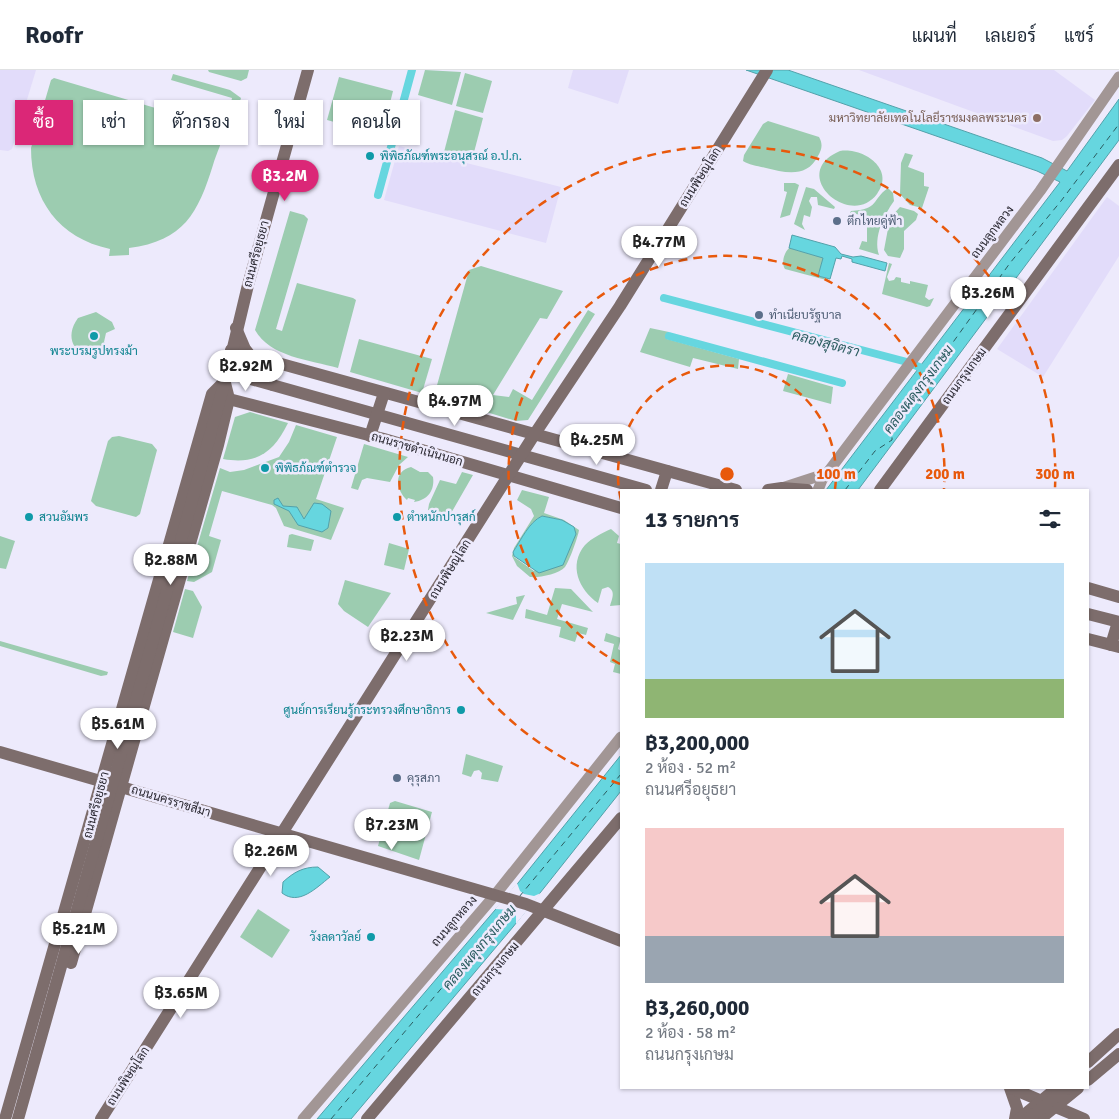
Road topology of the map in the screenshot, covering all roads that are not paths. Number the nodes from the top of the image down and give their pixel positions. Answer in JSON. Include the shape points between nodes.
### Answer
{"nodes":[{"id":1,"x":308,"y":70,"type":"edge"},
{"id":2,"x":767,"y":70,"type":"edge"},
{"id":3,"x":1119,"y":77,"type":"edge"},
{"id":4,"x":1119,"y":165,"type":"edge"},
{"id":5,"x":236,"y":328,"type":"junction"},
{"id":6,"x":231,"y":350,"type":"junction"},
{"id":7,"x":256,"y":357,"type":"junction"},
{"id":8,"x":225,"y":376,"type":"junction"},
{"id":9,"x":273,"y":385,"type":"junction"},
{"id":10,"x":384,"y":393,"type":"junction"},
{"id":11,"x":220,"y":396,"type":"junction"},
{"id":12,"x":252,"y":405,"type":"junction"},
{"id":13,"x":227,"y":413,"type":"junction"},
{"id":14,"x":377,"y":415,"type":"junction"},
{"id":15,"x":534,"y":434,"type":"junction"},
{"id":16,"x":370,"y":436,"type":"junction"},
{"id":17,"x":204,"y":440,"type":"junction"},
{"id":18,"x":521,"y":456,"type":"junction"},
{"id":19,"x":209,"y":458,"type":"junction"},
{"id":20,"x":667,"y":471,"type":"junction"},
{"id":21,"x":829,"y":472,"type":"junction"},
{"id":22,"x":509,"y":476,"type":"junction"},
{"id":23,"x":782,"y":488,"type":"junction"},
{"id":24,"x":639,"y":489,"type":"edge"},
{"id":25,"x":661,"y":489,"type":"edge"},
{"id":26,"x":732,"y":489,"type":"edge"},
{"id":27,"x":775,"y":489,"type":"edge"},
{"id":28,"x":794,"y":489,"type":"edge"},
{"id":29,"x":819,"y":489,"type":"edge"},
{"id":30,"x":881,"y":489,"type":"edge"},
{"id":31,"x":620,"y":508,"type":"edge"},
{"id":32,"x":176,"y":538,"type":"junction"},
{"id":33,"x":170,"y":580,"type":"junction"},
{"id":34,"x":158,"y":584,"type":"junction"},
{"id":35,"x":1089,"y":588,"type":"edge"},
{"id":36,"x":1119,"y":596,"type":"edge"},
{"id":37,"x":1089,"y":614,"type":"edge"},
{"id":38,"x":154,"y":616,"type":"junction"},
{"id":39,"x":1119,"y":622,"type":"edge"},
{"id":40,"x":1089,"y":639,"type":"edge"},
{"id":41,"x":1115,"y":646,"type":"edge"},
{"id":42,"x":142,"y":658,"type":"junction"},
{"id":43,"x":136,"y":717,"type":"junction"},
{"id":44,"x":620,"y":738,"type":"edge"},
{"id":45,"x":0,"y":752,"type":"edge"},
{"id":46,"x":112,"y":784,"type":"junction"},
{"id":47,"x":620,"y":819,"type":"edge"},
{"id":48,"x":282,"y":834,"type":"junction"},
{"id":49,"x":500,"y":896,"type":"junction"},
{"id":50,"x":540,"y":908,"type":"junction"},
{"id":51,"x":620,"y":941,"type":"edge"},
{"id":52,"x":62,"y":960,"type":"junction"},
{"id":53,"x":1119,"y":1034,"type":"edge"},
{"id":54,"x":1119,"y":1044,"type":"edge"},
{"id":55,"x":32,"y":1049,"type":"junction"},
{"id":56,"x":1119,"y":1054,"type":"edge"},
{"id":57,"x":1089,"y":1061,"type":"edge"},
{"id":58,"x":37,"y":1067,"type":"junction"},
{"id":59,"x":1089,"y":1070,"type":"edge"},
{"id":60,"x":1089,"y":1079,"type":"edge"},
{"id":61,"x":1010,"y":1089,"type":"edge"},
{"id":62,"x":1013,"y":1089,"type":"edge"},
{"id":63,"x":1056,"y":1089,"type":"edge"},
{"id":64,"x":1071,"y":1090,"type":"edge"},
{"id":65,"x":1042,"y":1100,"type":"junction"},
{"id":66,"x":1056,"y":1106,"type":"junction"},
{"id":67,"x":23,"y":1115,"type":"edge"},
{"id":68,"x":1078,"y":1116,"type":"edge"},
{"id":69,"x":6,"y":1119,"type":"edge"},
{"id":70,"x":101,"y":1119,"type":"edge"},
{"id":71,"x":303,"y":1119,"type":"edge"},
{"id":72,"x":367,"y":1119,"type":"edge"},
{"id":73,"x":1017,"y":1119,"type":"edge"},
{"id":74,"x":1028,"y":1119,"type":"edge"},
{"id":75,"x":1040,"y":1119,"type":"edge"}],
"edges":[{"from":1,"to":5,"type":"main road","name":"ถนนศรีอยุธยา"},
{"from":2,"to":15,"type":"main road","name":"ถนนพิษณุโลก","via":[[620,306]]},
{"from":3,"to":21,"type":"street","name":"ถนนลูกหลวง","via":[[1048,179]]},
{"from":4,"to":30,"type":"main road","name":"ถนนกรุงเกษม"},
{"from":5,"to":6,"type":"main road","name":"ถนนศรีอยุธยา"},
{"from":5,"to":7,"type":"main road"},
{"from":6,"to":7,"type":"main road"},
{"from":6,"to":8,"type":"main road","name":"ถนนศรีอยุธยา"},
{"from":7,"to":9,"type":"main road"},
{"from":7,"to":10,"type":"main road"},
{"from":8,"to":9,"type":"main road","name":"ถนนราชดำเนินนอก"},
{"from":8,"to":11,"type":"main road","name":"ถนนศรีอยุธยา"},
{"from":9,"to":14,"type":"main road","name":"ถนนราชดำเนินนอก"},
{"from":10,"to":14,"type":"main road"},
{"from":10,"to":15,"type":"main road"},
{"from":11,"to":12,"type":"main road","name":"ถนนราชดำเนินนอก"},
{"from":11,"to":13,"type":"main road","name":"ถนนศรีอยุธยา"},
{"from":11,"to":17,"type":"main road","name":"ถนนศรีอยุธยา"},
{"from":12,"to":13,"type":"main road"},
{"from":12,"to":16,"type":"main road","name":"ถนนราชดำเนินนอก"},
{"from":13,"to":19,"type":"main road","name":"ถนนศรีอยุธยา"},
{"from":14,"to":16,"type":"main road"},
{"from":14,"to":18,"type":"main road","name":"ถนนราชดำเนินนอก"},
{"from":15,"to":18,"type":"main road","name":"ถนนพิษณุโลก"},
{"from":15,"to":20,"type":"main road"},
{"from":16,"to":22,"type":"main road","name":"ถนนราชดำเนินนอก"},
{"from":17,"to":19,"type":"main road","name":"ถนนศรีอยุธยา"},
{"from":17,"to":32,"type":"main road","name":"ถนนศรีอยุธยา"},
{"from":18,"to":22,"type":"main road","name":"ถนนพิษณุโลก"},
{"from":18,"to":24,"type":"main road","name":"ถนนราชดำเนินนอก"},
{"from":19,"to":32,"type":"main road","name":"ถนนศรีอยุธยา"},
{"from":19,"to":43,"type":"main road","name":"ถนนศรีอยุธยา"},
{"from":20,"to":25,"type":"main road"},
{"from":20,"to":26,"type":"main road"},
{"from":21,"to":23,"type":"street"},
{"from":21,"to":29,"type":"street","name":"ถนนลูกหลวง"},
{"from":22,"to":31,"type":"main road","name":"ถนนราชดำเนินนอก"},
{"from":22,"to":48,"type":"main road","name":"ถนนพิษณุโลก"},
{"from":23,"to":27,"type":"main road"},
{"from":23,"to":28,"type":"main road"},
{"from":32,"to":33,"type":"main road","name":"ถนนศรีอยุธยา"},
{"from":32,"to":34,"type":"main road","name":"ถนนศรีอยุธยา"},
{"from":33,"to":34,"type":"main road"},
{"from":33,"to":38,"type":"main road","name":"ถนนศรีอยุธยา"},
{"from":34,"to":38,"type":"main road","name":"ถนนศรีอยุธยา"},
{"from":35,"to":36,"type":"main road"},
{"from":37,"to":39,"type":"main road"},
{"from":38,"to":42,"type":"main road","name":"ถนนศรีอยุธยา"},
{"from":39,"to":41,"type":"main road"},
{"from":40,"to":41,"type":"main road"},
{"from":42,"to":43,"type":"main road","name":"ถนนศรีอยุธยา"},
{"from":42,"to":46,"type":"main road","name":"ถนนศรีอยุธยา"},
{"from":43,"to":46,"type":"main road","name":"ถนนศรีอยุธยา"},
{"from":44,"to":49,"type":"street","name":"ถนนลูกหลวง"},
{"from":45,"to":46,"type":"main road","name":"ถนนนครราชสีมา"},
{"from":46,"to":48,"type":"main road","name":"ถนนนครราชสีมา"},
{"from":46,"to":52,"type":"main road","name":"ถนนศรีอยุธยา"},
{"from":46,"to":52,"type":"main road","name":"ถนนศรีอยุธยา"},
{"from":47,"to":50,"type":"main road","name":"ถนนกรุงเกษม"},
{"from":48,"to":49,"type":"main road","name":"ถนนนครราชสีมา"},
{"from":48,"to":70,"type":"main road","name":"ถนนพิษณุโลก"},
{"from":49,"to":50,"type":"main road","name":"ถนนนครราชสีมา"},
{"from":49,"to":71,"type":"street","name":"ถนนลูกหลวง"},
{"from":50,"to":51,"type":"main road","name":"ถนนนครราชสีมา"},
{"from":50,"to":72,"type":"main road","name":"ถนนกรุงเกษม"},
{"from":52,"to":55,"type":"main road","name":"ถนนศรีอยุธยา"},
{"from":52,"to":58,"type":"main road","name":"ถนนศรีอยุธยา"},
{"from":53,"to":57,"type":"main road"},
{"from":54,"to":59,"type":"main road"},
{"from":55,"to":58,"type":"main road","name":"ถนนศรีอยุธยา"},
{"from":55,"to":69,"type":"main road","name":"ถนนศรีอยุธยา"},
{"from":56,"to":60,"type":"main road"},
{"from":58,"to":67,"type":"main road","name":"ถนนศรีอยุธยา"},
{"from":61,"to":73,"type":"main road"},
{"from":62,"to":65,"type":"main road"},
{"from":63,"to":65,"type":"main road"},
{"from":64,"to":66,"type":"main road"},
{"from":64,"to":68,"type":"main road"},
{"from":64,"to":74,"type":"main road","bridge":true},
{"from":65,"to":66,"type":"main road"},
{"from":65,"to":73,"type":"main road"},
{"from":66,"to":68,"type":"main road"},
{"from":66,"to":75,"type":"main road"}]}
